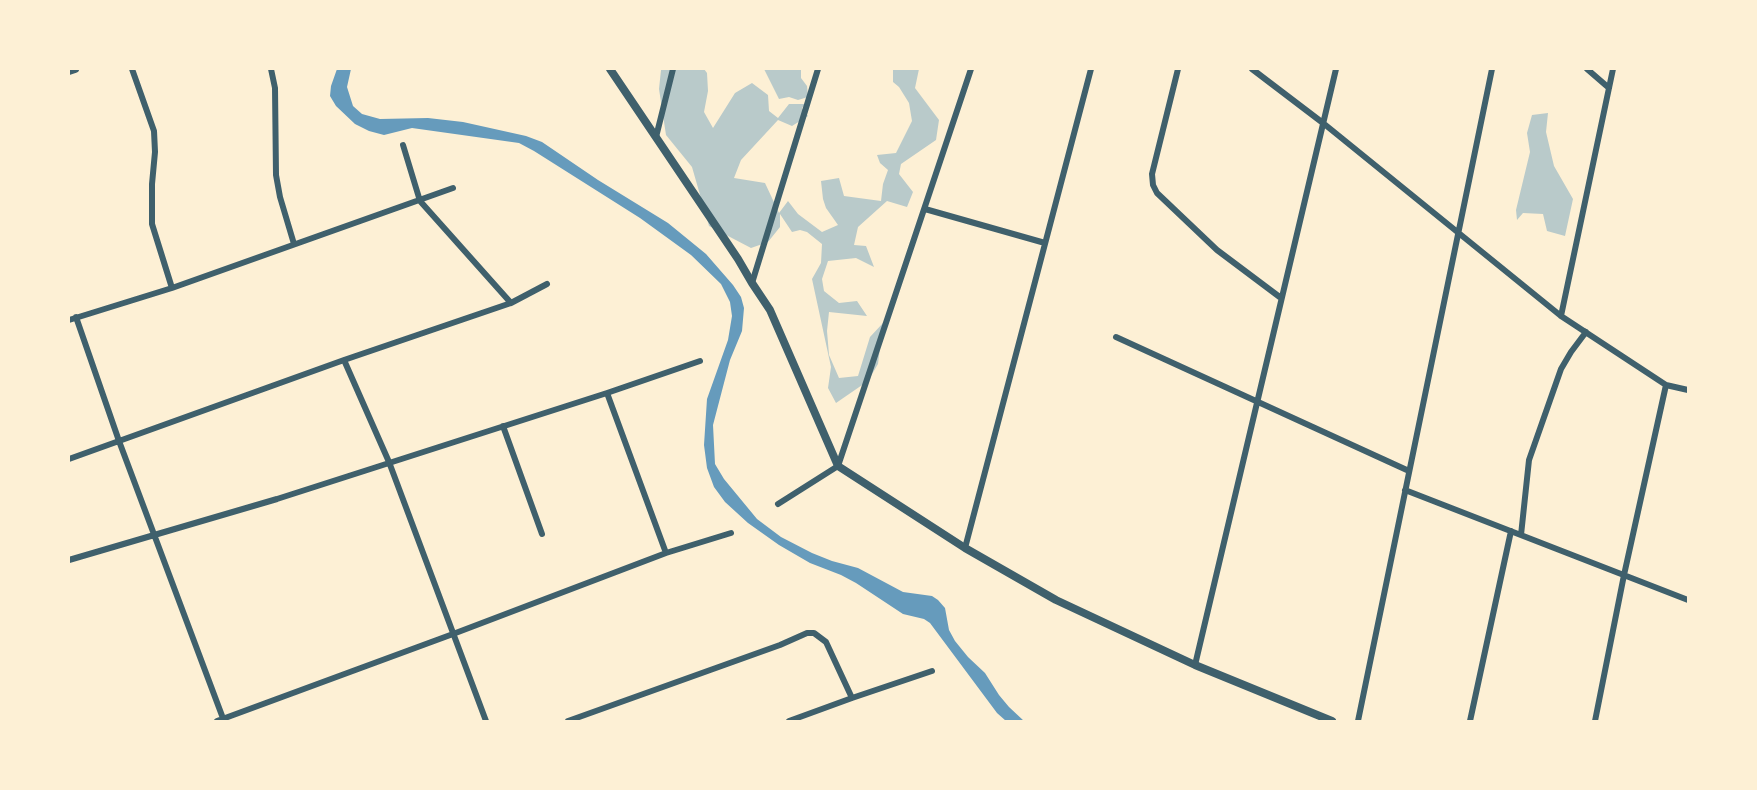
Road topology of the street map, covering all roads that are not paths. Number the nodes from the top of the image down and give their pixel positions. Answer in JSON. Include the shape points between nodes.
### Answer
{"nodes":[{"id":1,"x":75,"y":69,"type":"edge"},
{"id":2,"x":132,"y":69,"type":"edge"},
{"id":3,"x":271,"y":69,"type":"edge"},
{"id":4,"x":610,"y":69,"type":"edge"},
{"id":5,"x":673,"y":69,"type":"edge"},
{"id":6,"x":818,"y":69,"type":"edge"},
{"id":7,"x":971,"y":69,"type":"edge"},
{"id":8,"x":1091,"y":69,"type":"edge"},
{"id":9,"x":1178,"y":69,"type":"edge"},
{"id":10,"x":1252,"y":69,"type":"edge"},
{"id":11,"x":1336,"y":69,"type":"edge"},
{"id":12,"x":1492,"y":69,"type":"edge"},
{"id":13,"x":1587,"y":69,"type":"edge"},
{"id":14,"x":1612,"y":69,"type":"edge"},
{"id":15,"x":69,"y":71,"type":"edge"},
{"id":16,"x":1609,"y":88,"type":"junction"},
{"id":17,"x":1323,"y":123,"type":"junction"},
{"id":18,"x":656,"y":137,"type":"junction"},
{"id":19,"x":404,"y":145,"type":"dead end"},
{"id":20,"x":453,"y":188,"type":"dead end"},
{"id":21,"x":420,"y":201,"type":"junction"},
{"id":22,"x":925,"y":209,"type":"junction"},
{"id":23,"x":1458,"y":231,"type":"junction"},
{"id":24,"x":1045,"y":243,"type":"junction"},
{"id":25,"x":294,"y":244,"type":"junction"},
{"id":26,"x":752,"y":283,"type":"junction"},
{"id":27,"x":547,"y":284,"type":"dead end"},
{"id":28,"x":172,"y":288,"type":"junction"},
{"id":29,"x":1281,"y":298,"type":"junction"},
{"id":30,"x":511,"y":303,"type":"junction"},
{"id":31,"x":1562,"y":316,"type":"junction"},
{"id":32,"x":76,"y":317,"type":"junction"},
{"id":33,"x":69,"y":320,"type":"edge"},
{"id":34,"x":1586,"y":332,"type":"junction"},
{"id":35,"x":1116,"y":337,"type":"dead end"},
{"id":36,"x":344,"y":360,"type":"junction"},
{"id":37,"x":700,"y":361,"type":"dead end"},
{"id":38,"x":1666,"y":385,"type":"junction"},
{"id":39,"x":1688,"y":390,"type":"edge"},
{"id":40,"x":607,"y":393,"type":"junction"},
{"id":41,"x":1257,"y":402,"type":"junction"},
{"id":42,"x":503,"y":426,"type":"junction"},
{"id":43,"x":119,"y":441,"type":"junction"},
{"id":44,"x":69,"y":459,"type":"edge"},
{"id":45,"x":389,"y":462,"type":"junction"},
{"id":46,"x":838,"y":466,"type":"junction"},
{"id":47,"x":1409,"y":471,"type":"junction"},
{"id":48,"x":1405,"y":490,"type":"junction"},
{"id":49,"x":778,"y":504,"type":"dead end"},
{"id":50,"x":1511,"y":531,"type":"junction"},
{"id":51,"x":731,"y":533,"type":"dead end"},
{"id":52,"x":542,"y":534,"type":"dead end"},
{"id":53,"x":1521,"y":535,"type":"junction"},
{"id":54,"x":153,"y":536,"type":"junction"},
{"id":55,"x":965,"y":548,"type":"junction"},
{"id":56,"x":666,"y":553,"type":"junction"},
{"id":57,"x":69,"y":560,"type":"edge"},
{"id":58,"x":1624,"y":575,"type":"junction"},
{"id":59,"x":1688,"y":600,"type":"edge"},
{"id":60,"x":453,"y":634,"type":"junction"},
{"id":61,"x":1195,"y":665,"type":"junction"},
{"id":62,"x":932,"y":671,"type":"dead end"},
{"id":63,"x":852,"y":698,"type":"junction"},
{"id":64,"x":221,"y":720,"type":"edge"},
{"id":65,"x":486,"y":721,"type":"edge"},
{"id":66,"x":568,"y":721,"type":"edge"},
{"id":67,"x":789,"y":721,"type":"edge"},
{"id":68,"x":1332,"y":721,"type":"edge"},
{"id":69,"x":1358,"y":721,"type":"edge"},
{"id":70,"x":1470,"y":721,"type":"edge"},
{"id":71,"x":1594,"y":721,"type":"edge"}],
"edges":[{"from":1,"to":15,"type":"street"},
{"from":2,"to":28,"type":"street","via":[[154,131],[152,224]]},
{"from":3,"to":25,"type":"street","via":[[276,175]]},
{"from":4,"to":18,"type":"street"},
{"from":5,"to":18,"type":"street"},
{"from":6,"to":26,"type":"street"},
{"from":7,"to":22,"type":"street"},
{"from":8,"to":24,"type":"street"},
{"from":9,"to":29,"type":"street","via":[[1152,174],[1153,185],[1217,250]]},
{"from":10,"to":17,"type":"street"},
{"from":11,"to":17,"type":"street"},
{"from":12,"to":23,"type":"street"},
{"from":13,"to":16,"type":"street"},
{"from":14,"to":16,"type":"street"},
{"from":16,"to":31,"type":"street"},
{"from":17,"to":23,"type":"street"},
{"from":17,"to":29,"type":"street"},
{"from":18,"to":26,"type":"street"},
{"from":19,"to":21,"type":"street"},
{"from":20,"to":21,"type":"street"},
{"from":21,"to":25,"type":"street"},
{"from":21,"to":30,"type":"street"},
{"from":22,"to":24,"type":"street"},
{"from":22,"to":46,"type":"street"},
{"from":23,"to":31,"type":"street"},
{"from":23,"to":47,"type":"street"},
{"from":24,"to":55,"type":"street"},
{"from":25,"to":28,"type":"street"},
{"from":26,"to":46,"type":"street","via":[[770,310]]},
{"from":27,"to":30,"type":"street"},
{"from":28,"to":32,"type":"street"},
{"from":29,"to":41,"type":"street"},
{"from":30,"to":36,"type":"street"},
{"from":31,"to":34,"type":"street"},
{"from":32,"to":33,"type":"street"},
{"from":32,"to":43,"type":"street"},
{"from":34,"to":38,"type":"street"},
{"from":34,"to":53,"type":"street","via":[[1561,369],[1535,441],[1529,460]]},
{"from":35,"to":41,"type":"street"},
{"from":36,"to":43,"type":"street"},
{"from":36,"to":45,"type":"street"},
{"from":37,"to":40,"type":"street"},
{"from":38,"to":39,"type":"street"},
{"from":38,"to":58,"type":"street"},
{"from":40,"to":42,"type":"street"},
{"from":40,"to":56,"type":"street"},
{"from":41,"to":47,"type":"street"},
{"from":41,"to":61,"type":"street"},
{"from":42,"to":45,"type":"street"},
{"from":42,"to":52,"type":"street"},
{"from":43,"to":44,"type":"street"},
{"from":43,"to":54,"type":"street"},
{"from":45,"to":54,"type":"street"},
{"from":45,"to":60,"type":"street"},
{"from":46,"to":49,"type":"street"},
{"from":46,"to":55,"type":"street"},
{"from":47,"to":48,"type":"street"},
{"from":48,"to":50,"type":"street"},
{"from":48,"to":69,"type":"street"},
{"from":50,"to":53,"type":"street"},
{"from":50,"to":70,"type":"street"},
{"from":51,"to":56,"type":"street"},
{"from":53,"to":58,"type":"street"},
{"from":54,"to":57,"type":"street"},
{"from":54,"to":64,"type":"street"},
{"from":55,"to":61,"type":"street","via":[[1056,600]]},
{"from":56,"to":60,"type":"street"},
{"from":58,"to":59,"type":"street"},
{"from":58,"to":71,"type":"street"},
{"from":60,"to":64,"type":"street"},
{"from":60,"to":65,"type":"street"},
{"from":61,"to":68,"type":"street"},
{"from":62,"to":63,"type":"street"},
{"from":63,"to":66,"type":"street","via":[[826,642],[807,633]]},
{"from":63,"to":67,"type":"street"}]}
